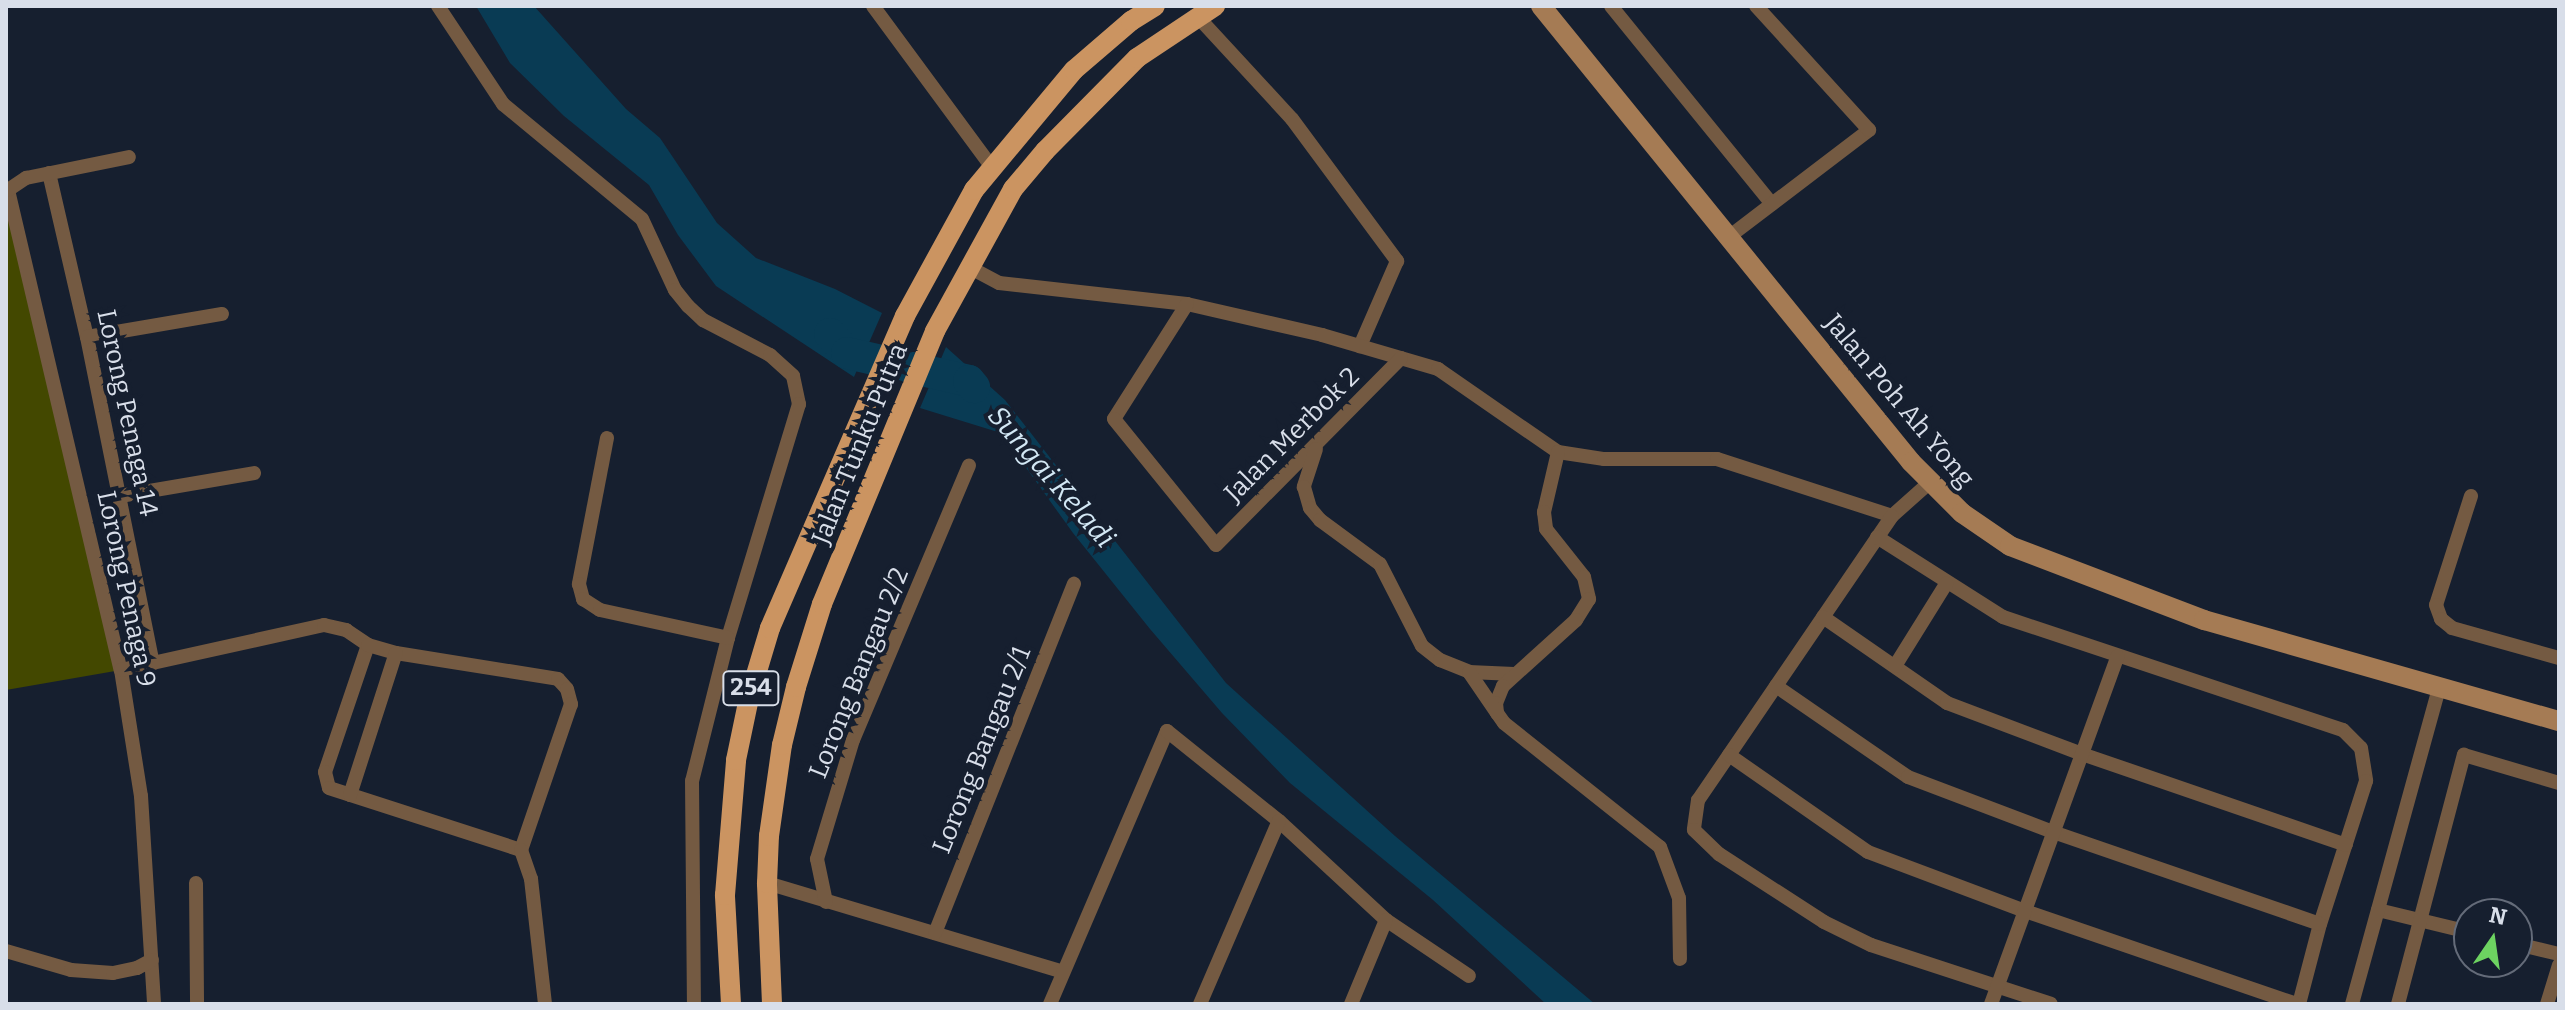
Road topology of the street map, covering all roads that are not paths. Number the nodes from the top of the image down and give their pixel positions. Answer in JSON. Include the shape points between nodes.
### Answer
{"nodes":[{"id":1,"x":438,"y":6,"type":"edge"},
{"id":2,"x":873,"y":6,"type":"edge"},
{"id":3,"x":1155,"y":6,"type":"edge"},
{"id":4,"x":1215,"y":6,"type":"edge"},
{"id":5,"x":1611,"y":6,"type":"edge"},
{"id":6,"x":1763,"y":8,"type":"edge"},
{"id":7,"x":1540,"y":9,"type":"edge"},
{"id":8,"x":1197,"y":16,"type":"junction"},
{"id":9,"x":129,"y":157,"type":"dead end"},
{"id":10,"x":991,"y":166,"type":"junction"},
{"id":11,"x":49,"y":173,"type":"junction"},
{"id":12,"x":7,"y":189,"type":"edge"},
{"id":13,"x":1772,"y":204,"type":"junction"},
{"id":14,"x":1730,"y":236,"type":"junction"},
{"id":15,"x":969,"y":267,"type":"junction"},
{"id":16,"x":1187,"y":304,"type":"junction"},
{"id":17,"x":222,"y":314,"type":"dead end"},
{"id":18,"x":87,"y":337,"type":"junction"},
{"id":19,"x":1360,"y":346,"type":"junction"},
{"id":20,"x":1401,"y":358,"type":"junction"},
{"id":21,"x":607,"y":438,"type":"dead end"},
{"id":22,"x":1317,"y":446,"type":"junction"},
{"id":23,"x":1558,"y":452,"type":"junction"},
{"id":24,"x":969,"y":466,"type":"dead end"},
{"id":25,"x":254,"y":473,"type":"dead end"},
{"id":26,"x":1929,"y":483,"type":"junction"},
{"id":27,"x":120,"y":496,"type":"junction"},
{"id":28,"x":2471,"y":496,"type":"dead end"},
{"id":29,"x":1892,"y":516,"type":"junction"},
{"id":30,"x":1877,"y":537,"type":"junction"},
{"id":31,"x":1074,"y":584,"type":"dead end"},
{"id":32,"x":1946,"y":584,"type":"junction"},
{"id":33,"x":1823,"y":617,"type":"junction"},
{"id":34,"x":728,"y":638,"type":"junction"},
{"id":35,"x":368,"y":645,"type":"junction"},
{"id":36,"x":396,"y":653,"type":"junction"},
{"id":37,"x":2118,"y":656,"type":"junction"},
{"id":38,"x":2559,"y":658,"type":"edge"},
{"id":39,"x":153,"y":663,"type":"junction"},
{"id":40,"x":1895,"y":666,"type":"junction"},
{"id":41,"x":121,"y":670,"type":"junction"},
{"id":42,"x":1469,"y":672,"type":"junction"},
{"id":43,"x":1514,"y":674,"type":"junction"},
{"id":44,"x":1776,"y":686,"type":"junction"},
{"id":45,"x":2439,"y":688,"type":"junction"},
{"id":46,"x":1497,"y":713,"type":"junction"},
{"id":47,"x":2559,"y":721,"type":"edge"},
{"id":48,"x":2082,"y":754,"type":"junction"},
{"id":49,"x":1729,"y":755,"type":"junction"},
{"id":50,"x":2559,"y":783,"type":"edge"},
{"id":51,"x":350,"y":795,"type":"junction"},
{"id":52,"x":1279,"y":821,"type":"junction"},
{"id":53,"x":2053,"y":832,"type":"junction"},
{"id":54,"x":2346,"y":845,"type":"junction"},
{"id":55,"x":521,"y":850,"type":"junction"},
{"id":56,"x":196,"y":883,"type":"dead end"},
{"id":57,"x":767,"y":883,"type":"junction"},
{"id":58,"x":826,"y":902,"type":"junction"},
{"id":59,"x":2378,"y":910,"type":"junction"},
{"id":60,"x":2025,"y":911,"type":"junction"},
{"id":61,"x":1386,"y":920,"type":"junction"},
{"id":62,"x":2422,"y":920,"type":"junction"},
{"id":63,"x":2320,"y":924,"type":"junction"},
{"id":64,"x":2453,"y":928,"type":"edge"},
{"id":65,"x":935,"y":933,"type":"junction"},
{"id":66,"x":2533,"y":948,"type":"edge"},
{"id":67,"x":6,"y":951,"type":"edge"},
{"id":68,"x":2559,"y":954,"type":"edge"},
{"id":69,"x":1680,"y":959,"type":"dead end"},
{"id":70,"x":152,"y":960,"type":"junction"},
{"id":71,"x":2559,"y":965,"type":"edge"},
{"id":72,"x":1061,"y":971,"type":"junction"},
{"id":73,"x":1469,"y":976,"type":"dead end"},
{"id":74,"x":1997,"y":986,"type":"junction"},
{"id":75,"x":154,"y":1004,"type":"edge"},
{"id":76,"x":197,"y":1004,"type":"edge"},
{"id":77,"x":545,"y":1004,"type":"edge"},
{"id":78,"x":694,"y":1004,"type":"edge"},
{"id":79,"x":731,"y":1004,"type":"edge"},
{"id":80,"x":772,"y":1004,"type":"edge"},
{"id":81,"x":1050,"y":1004,"type":"edge"},
{"id":82,"x":1200,"y":1004,"type":"edge"},
{"id":83,"x":1351,"y":1004,"type":"edge"},
{"id":84,"x":1991,"y":1004,"type":"edge"},
{"id":85,"x":2051,"y":1004,"type":"edge"},
{"id":86,"x":2298,"y":1004,"type":"edge"},
{"id":87,"x":2352,"y":1004,"type":"edge"},
{"id":88,"x":2398,"y":1004,"type":"edge"},
{"id":89,"x":2547,"y":1004,"type":"edge"}],
"edges":[{"from":1,"to":34,"type":"street","via":[[503,104],[642,219],[675,290],[688,306],[703,320],[770,355],[793,376],[799,404]]},
{"from":2,"to":10,"type":"street"},
{"from":3,"to":10,"type":"main road","name":"Jalan Tunku Putra","number":"254","via":[[1074,70]]},
{"from":4,"to":8,"type":"main road","name":"Jalan Tunku Putra","number":"254"},
{"from":5,"to":13,"type":"street"},
{"from":6,"to":13,"type":"street","via":[[1869,130]]},
{"from":7,"to":14,"type":"main road","name":"Jalan Poh Ah Yong"},
{"from":8,"to":15,"type":"main road","name":"Jalan Tunku Putra","number":"254","via":[[1137,58],[1045,151],[1013,189]]},
{"from":8,"to":19,"type":"street","via":[[1292,119],[1397,261]]},
{"from":9,"to":11,"type":"street"},
{"from":10,"to":79,"type":"main road","name":"Jalan Tunku Putra","number":"254","via":[[905,316],[770,628],[736,760],[725,895]]},
{"from":11,"to":12,"type":"street"},
{"from":11,"to":18,"type":"street","name":"Lorong Penaga 14"},
{"from":12,"to":41,"type":"street","name":"Lorong Penaga 9"},
{"from":13,"to":14,"type":"street"},
{"from":14,"to":26,"type":"main road","name":"Jalan Poh Ah Yong"},
{"from":15,"to":16,"type":"street","via":[[999,283]]},
{"from":15,"to":57,"type":"main road","name":"Jalan Tunku Putra","number":"254","via":[[935,331],[822,604],[782,745]]},
{"from":16,"to":19,"type":"street"},
{"from":16,"to":22,"type":"street","name":"Jalan Merbok 2","via":[[1114,419],[1216,545]]},
{"from":17,"to":18,"type":"street"},
{"from":18,"to":27,"type":"street","name":"Lorong Penaga 14"},
{"from":19,"to":20,"type":"street"},
{"from":20,"to":22,"type":"street","name":"Jalan Merbok 2"},
{"from":20,"to":23,"type":"street","via":[[1438,369]]},
{"from":21,"to":34,"type":"street","via":[[579,584],[583,599],[600,610]]},
{"from":22,"to":42,"type":"street","via":[[1304,487],[1310,508],[1380,564],[1417,639],[1430,654]]},
{"from":23,"to":29,"type":"street","via":[[1604,459],[1717,459]]},
{"from":23,"to":43,"type":"street","via":[[1544,512],[1546,529],[1584,577],[1589,599],[1576,620]]},
{"from":24,"to":58,"type":"street","name":"Lorong Bangau 2/2","via":[[853,740],[817,859]]},
{"from":25,"to":27,"type":"street"},
{"from":26,"to":29,"type":"street"},
{"from":26,"to":45,"type":"main road","name":"Jalan Poh Ah Yong","via":[[2010,546],[2057,566],[2204,620]]},
{"from":27,"to":39,"type":"street","name":"Lorong Penaga 14"},
{"from":28,"to":38,"type":"street","via":[[2436,605],[2441,619],[2452,628]]},
{"from":29,"to":30,"type":"street"},
{"from":30,"to":32,"type":"street"},
{"from":30,"to":33,"type":"street"},
{"from":31,"to":65,"type":"street","name":"Lorong Bangau 2/1"},
{"from":32,"to":37,"type":"street","via":[[2003,617]]},
{"from":32,"to":40,"type":"street"},
{"from":33,"to":40,"type":"street"},
{"from":33,"to":44,"type":"street"},
{"from":34,"to":78,"type":"street","via":[[692,781]]},
{"from":35,"to":36,"type":"street"},
{"from":35,"to":39,"type":"street","via":[[346,630],[324,625]]},
{"from":35,"to":51,"type":"street","via":[[325,772],[329,788]]},
{"from":36,"to":51,"type":"street"},
{"from":36,"to":55,"type":"street","via":[[558,679],[567,689],[571,704]]},
{"from":37,"to":48,"type":"street"},
{"from":37,"to":54,"type":"street","via":[[2343,730],[2361,748],[2366,781]]},
{"from":39,"to":41,"type":"street"},
{"from":40,"to":48,"type":"street","via":[[1947,703]]},
{"from":41,"to":70,"type":"street","name":"Lorong Penaga 9","via":[[141,796]]},
{"from":42,"to":43,"type":"street"},
{"from":42,"to":46,"type":"street"},
{"from":43,"to":46,"type":"street","via":[[1498,695]]},
{"from":44,"to":49,"type":"street"},
{"from":44,"to":53,"type":"street","via":[[1908,777]]},
{"from":45,"to":47,"type":"main road","name":"Jalan Poh Ah Yong"},
{"from":45,"to":59,"type":"street"},
{"from":46,"to":69,"type":"street","via":[[1660,847],[1679,898]]},
{"from":48,"to":53,"type":"street"},
{"from":48,"to":54,"type":"street"},
{"from":49,"to":60,"type":"street","via":[[1868,852]]},
{"from":49,"to":74,"type":"street","via":[[1698,800],[1694,830],[1719,854],[1824,922],[1871,945]]},
{"from":50,"to":62,"type":"street","via":[[2464,755]]},
{"from":51,"to":55,"type":"street"},
{"from":52,"to":61,"type":"street"},
{"from":52,"to":72,"type":"street","via":[[1165,732]]},
{"from":52,"to":82,"type":"street"},
{"from":53,"to":60,"type":"street"},
{"from":53,"to":63,"type":"street"},
{"from":54,"to":63,"type":"street"},
{"from":55,"to":77,"type":"street","via":[[531,879]]},
{"from":56,"to":76,"type":"street"},
{"from":57,"to":58,"type":"street"},
{"from":57,"to":80,"type":"main road","name":"Jalan Tunku Putra","number":"254"},
{"from":58,"to":65,"type":"street"},
{"from":59,"to":62,"type":"street"},
{"from":59,"to":87,"type":"street"},
{"from":60,"to":74,"type":"street"},
{"from":60,"to":86,"type":"street"},
{"from":61,"to":73,"type":"street"},
{"from":61,"to":83,"type":"street"},
{"from":62,"to":64,"type":"street"},
{"from":62,"to":88,"type":"street"},
{"from":63,"to":86,"type":"street"},
{"from":65,"to":72,"type":"street"},
{"from":66,"to":68,"type":"street"},
{"from":67,"to":70,"type":"street","via":[[71,970],[113,973]]},
{"from":70,"to":75,"type":"street","name":"Lorong Penaga 9"},
{"from":71,"to":89,"type":"street"},
{"from":72,"to":81,"type":"street"},
{"from":74,"to":84,"type":"street"},
{"from":74,"to":85,"type":"street"}]}
